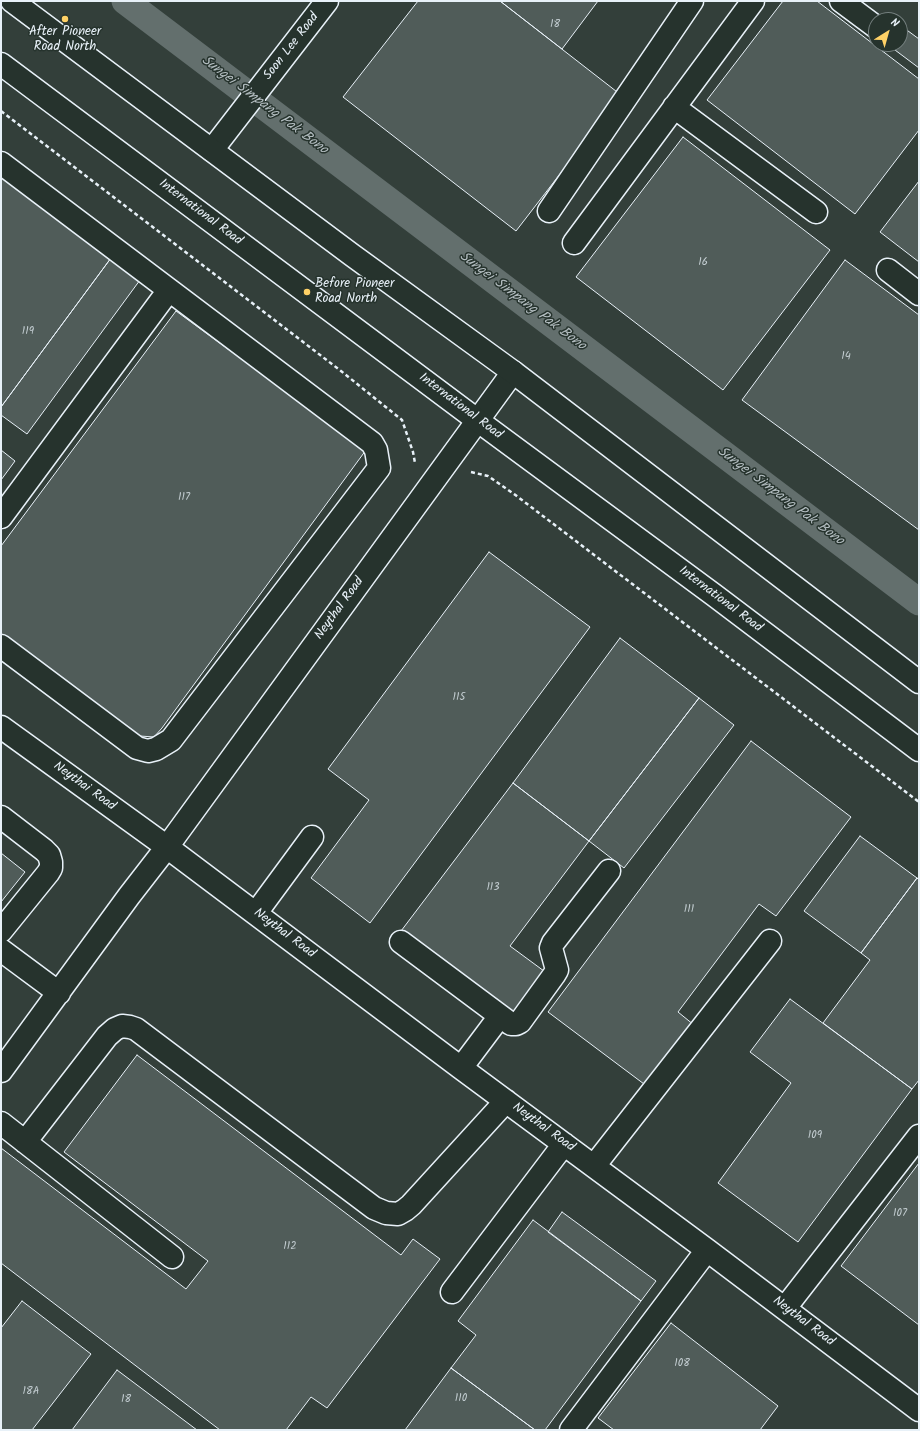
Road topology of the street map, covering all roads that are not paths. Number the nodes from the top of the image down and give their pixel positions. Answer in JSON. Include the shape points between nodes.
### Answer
{"nodes":[{"id":1,"x":12,"y":1,"type":"edge"},
{"id":2,"x":327,"y":1,"type":"edge"},
{"id":3,"x":692,"y":1,"type":"edge"},
{"id":4,"x":753,"y":1,"type":"edge"},
{"id":5,"x":841,"y":1,"type":"edge"},
{"id":6,"x":868,"y":21,"type":"edge"},
{"id":7,"x":1,"y":64,"type":"edge"},
{"id":8,"x":674,"y":107,"type":"junction"},
{"id":9,"x":212,"y":150,"type":"junction"},
{"id":10,"x":1,"y":163,"type":"edge"},
{"id":11,"x":549,"y":211,"type":"dead end"},
{"id":12,"x":816,"y":212,"type":"dead end"},
{"id":13,"x":574,"y":243,"type":"dead end"},
{"id":14,"x":888,"y":270,"type":"dead end"},
{"id":15,"x":169,"y":290,"type":"junction"},
{"id":16,"x":919,"y":294,"type":"edge"},
{"id":17,"x":513,"y":372,"type":"junction"},
{"id":18,"x":477,"y":420,"type":"junction"},
{"id":19,"x":1,"y":517,"type":"edge"},
{"id":20,"x":1,"y":646,"type":"edge"},
{"id":21,"x":919,"y":682,"type":"edge"},
{"id":22,"x":1,"y":727,"type":"edge"},
{"id":23,"x":919,"y":750,"type":"edge"},
{"id":24,"x":1,"y":817,"type":"edge"},
{"id":25,"x":312,"y":836,"type":"dead end"},
{"id":26,"x":168,"y":846,"type":"junction"},
{"id":27,"x":609,"y":871,"type":"dead end"},
{"id":28,"x":256,"y":913,"type":"junction"},
{"id":29,"x":1,"y":931,"type":"edge"},
{"id":30,"x":770,"y":941,"type":"dead end"},
{"id":31,"x":401,"y":942,"type":"dead end"},
{"id":32,"x":1,"y":950,"type":"edge"},
{"id":33,"x":59,"y":993,"type":"junction"},
{"id":34,"x":500,"y":1016,"type":"junction"},
{"id":35,"x":461,"y":1068,"type":"junction"},
{"id":36,"x":1,"y":1071,"type":"edge"},
{"id":37,"x":506,"y":1101,"type":"junction"},
{"id":38,"x":1,"y":1123,"type":"edge"},
{"id":39,"x":919,"y":1136,"type":"edge"},
{"id":40,"x":25,"y":1142,"type":"junction"},
{"id":41,"x":564,"y":1144,"type":"junction"},
{"id":42,"x":594,"y":1166,"type":"junction"},
{"id":43,"x":707,"y":1250,"type":"junction"},
{"id":44,"x":172,"y":1258,"type":"dead end"},
{"id":45,"x":452,"y":1292,"type":"dead end"},
{"id":46,"x":785,"y":1308,"type":"junction"},
{"id":47,"x":919,"y":1410,"type":"edge"},
{"id":48,"x":570,"y":1430,"type":"edge"}],
"edges":[{"from":1,"to":9,"type":"main road"},
{"from":2,"to":9,"type":"main road","name":"Soon Lee Road"},
{"from":3,"to":11,"type":"main road"},
{"from":4,"to":8,"type":"main road"},
{"from":5,"to":6,"type":"main road"},
{"from":7,"to":18,"type":"main road","name":"International Road"},
{"from":8,"to":12,"type":"main road"},
{"from":8,"to":13,"type":"main road"},
{"from":9,"to":17,"type":"main road"},
{"from":10,"to":15,"type":"main road"},
{"from":14,"to":16,"type":"main road"},
{"from":15,"to":19,"type":"main road"},
{"from":15,"to":20,"type":"main road","via":[[372,443],[379,468],[171,740],[156,749],[148,751],[137,748]]},
{"from":17,"to":18,"type":"main road","name":"Neythal Road"},
{"from":17,"to":21,"type":"main road"},
{"from":18,"to":23,"type":"main road","name":"International Road"},
{"from":18,"to":26,"type":"main road","name":"Neythal Road"},
{"from":22,"to":26,"type":"main road","name":"Neythai Road"},
{"from":24,"to":29,"type":"main road","via":[[50,855],[51,862],[48,873]]},
{"from":25,"to":28,"type":"main road"},
{"from":26,"to":28,"type":"main road","name":"Neythal Road"},
{"from":26,"to":33,"type":"main road","name":"Neythal Road"},
{"from":27,"to":34,"type":"main road","via":[[553,943],[551,948],[556,970],[554,975],[520,1022],[511,1024]]},
{"from":28,"to":35,"type":"main road","name":"Neythal Road"},
{"from":30,"to":42,"type":"main road"},
{"from":31,"to":34,"type":"main road"},
{"from":32,"to":33,"type":"main road"},
{"from":33,"to":36,"type":"main road","name":"Neythal Road"},
{"from":34,"to":35,"type":"main road"},
{"from":35,"to":37,"type":"main road","name":"Neythal Road"},
{"from":37,"to":40,"type":"main road","via":[[410,1206],[398,1214],[386,1213],[374,1208],[136,1029],[122,1026],[107,1036]]},
{"from":37,"to":41,"type":"main road","name":"Neythal Road"},
{"from":38,"to":40,"type":"main road"},
{"from":39,"to":46,"type":"main road"},
{"from":40,"to":44,"type":"main road"},
{"from":41,"to":42,"type":"main road","name":"Neythal Road"},
{"from":41,"to":45,"type":"main road"},
{"from":42,"to":43,"type":"main road","name":"Neythal Road"},
{"from":43,"to":46,"type":"main road","name":"Neythal Road"},
{"from":43,"to":48,"type":"main road"},
{"from":46,"to":47,"type":"main road","name":"Neythal Road"}]}
